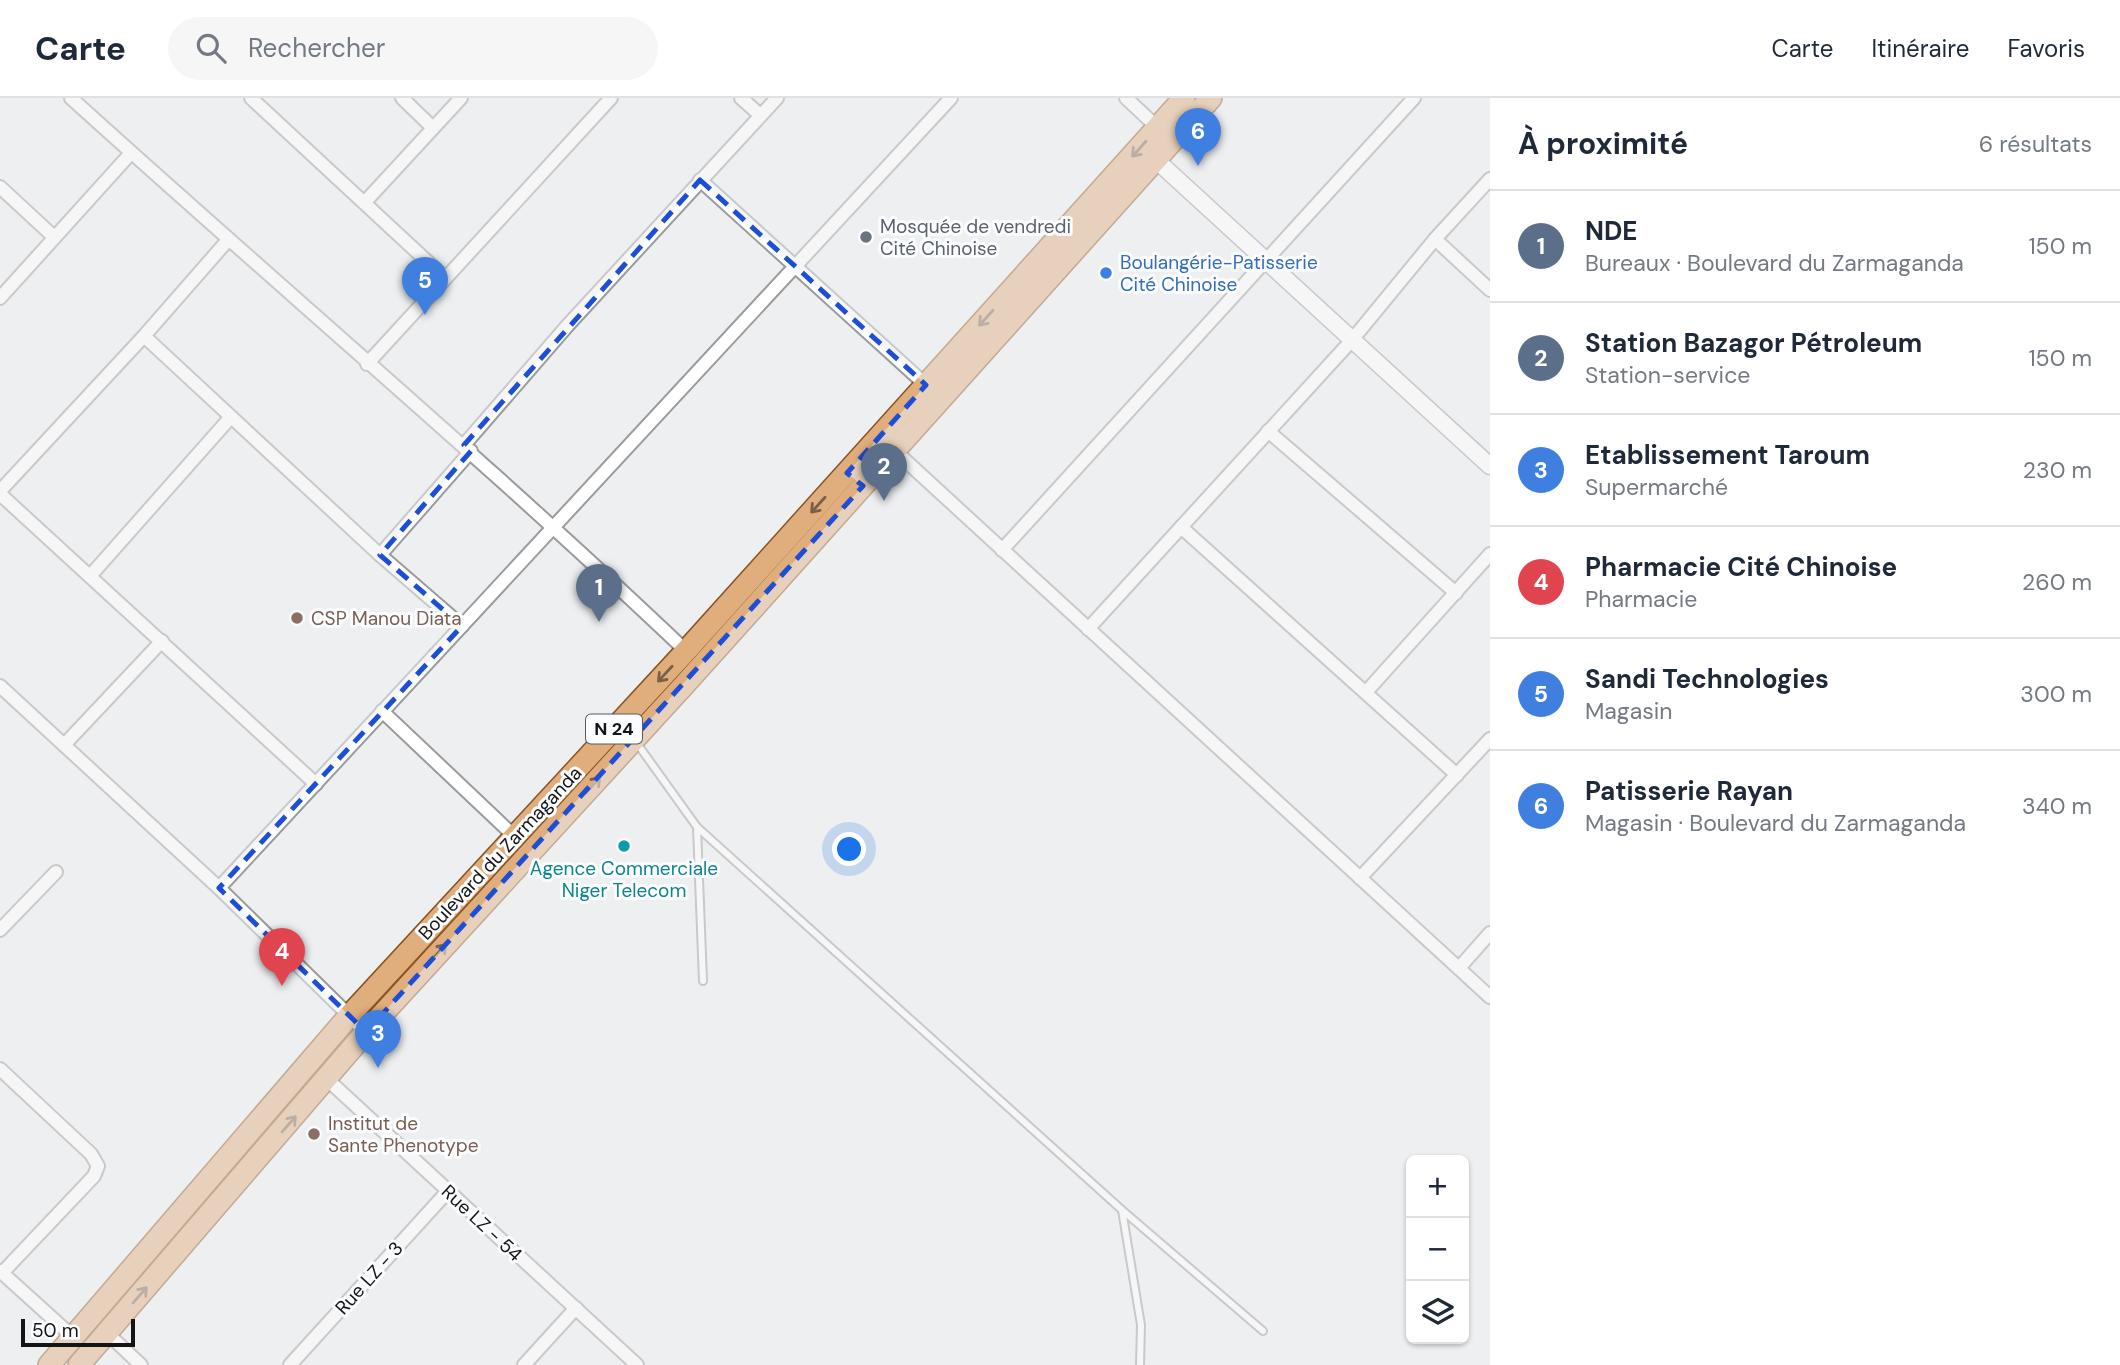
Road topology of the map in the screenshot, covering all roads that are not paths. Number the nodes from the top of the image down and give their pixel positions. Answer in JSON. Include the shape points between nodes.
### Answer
{"nodes":[{"id":1,"x":71,"y":98,"type":"edge"},
{"id":2,"x":251,"y":98,"type":"edge"},
{"id":3,"x":402,"y":98,"type":"edge"},
{"id":4,"x":461,"y":98,"type":"edge"},
{"id":5,"x":741,"y":98,"type":"edge"},
{"id":6,"x":777,"y":98,"type":"edge"},
{"id":7,"x":951,"y":98,"type":"edge"},
{"id":8,"x":1126,"y":98,"type":"edge"},
{"id":9,"x":1184,"y":98,"type":"edge"},
{"id":10,"x":1211,"y":98,"type":"edge"},
{"id":11,"x":1414,"y":98,"type":"edge"},
{"id":12,"x":602,"y":101,"type":"edge"},
{"id":13,"x":760,"y":116,"type":"junction"},
{"id":14,"x":433,"y":128,"type":"junction"},
{"id":15,"x":1158,"y":128,"type":"junction"},
{"id":16,"x":131,"y":153,"type":"junction"},
{"id":17,"x":1155,"y":159,"type":"junction"},
{"id":18,"x":1490,"y":179,"type":"edge"},
{"id":19,"x":700,"y":180,"type":"junction"},
{"id":20,"x":0,"y":187,"type":"edge"},
{"id":21,"x":365,"y":202,"type":"junction"},
{"id":22,"x":54,"y":237,"type":"junction"},
{"id":23,"x":1435,"y":239,"type":"junction"},
{"id":24,"x":228,"y":240,"type":"junction"},
{"id":25,"x":1267,"y":261,"type":"junction"},
{"id":26,"x":795,"y":267,"type":"junction"},
{"id":27,"x":444,"y":278,"type":"junction"},
{"id":28,"x":1490,"y":290,"type":"edge"},
{"id":29,"x":0,"y":298,"type":"edge"},
{"id":30,"x":144,"y":336,"type":"junction"},
{"id":31,"x":1352,"y":340,"type":"junction"},
{"id":32,"x":367,"y":364,"type":"junction"},
{"id":33,"x":926,"y":385,"type":"junction"},
{"id":34,"x":230,"y":418,"type":"junction"},
{"id":35,"x":1268,"y":431,"type":"junction"},
{"id":36,"x":467,"y":448,"type":"junction"},
{"id":37,"x":895,"y":451,"type":"junction"},
{"id":38,"x":1490,"y":466,"type":"edge"},
{"id":39,"x":855,"y":479,"type":"junction"},
{"id":40,"x":0,"y":493,"type":"edge"},
{"id":41,"x":554,"y":526,"type":"junction"},
{"id":42,"x":1181,"y":527,"type":"junction"},
{"id":43,"x":1002,"y":550,"type":"junction"},
{"id":44,"x":1490,"y":554,"type":"edge"},
{"id":45,"x":380,"y":555,"type":"junction"},
{"id":46,"x":91,"y":575,"type":"junction"},
{"id":47,"x":1457,"y":593,"type":"junction"},
{"id":48,"x":462,"y":626,"type":"junction"},
{"id":49,"x":1088,"y":629,"type":"junction"},
{"id":50,"x":162,"y":641,"type":"junction"},
{"id":51,"x":686,"y":651,"type":"junction"},
{"id":52,"x":0,"y":685,"type":"edge"},
{"id":53,"x":1367,"y":691,"type":"junction"},
{"id":54,"x":382,"y":711,"type":"junction"},
{"id":55,"x":623,"y":719,"type":"junction"},
{"id":56,"x":1490,"y":739,"type":"edge"},
{"id":57,"x":634,"y":740,"type":"junction"},
{"id":58,"x":64,"y":744,"type":"junction"},
{"id":59,"x":1457,"y":775,"type":"junction"},
{"id":60,"x":316,"y":784,"type":"junction"},
{"id":61,"x":697,"y":827,"type":"junction"},
{"id":62,"x":513,"y":835,"type":"junction"},
{"id":63,"x":56,"y":873,"type":"dead end"},
{"id":64,"x":1360,"y":878,"type":"junction"},
{"id":65,"x":219,"y":888,"type":"junction"},
{"id":66,"x":0,"y":930,"type":"edge"},
{"id":67,"x":1490,"y":933,"type":"edge"},
{"id":68,"x":1459,"y":968,"type":"junction"},
{"id":69,"x":703,"y":981,"type":"dead end"},
{"id":70,"x":1490,"y":997,"type":"edge"},
{"id":71,"x":349,"y":1016,"type":"junction"},
{"id":72,"x":366,"y":1032,"type":"junction"},
{"id":73,"x":0,"y":1069,"type":"edge"},
{"id":74,"x":328,"y":1080,"type":"junction"},
{"id":75,"x":448,"y":1191,"type":"junction"},
{"id":76,"x":1122,"y":1210,"type":"junction"},
{"id":77,"x":1,"y":1272,"type":"edge"},
{"id":78,"x":576,"y":1308,"type":"junction"},
{"id":79,"x":1263,"y":1331,"type":"dead end"},
{"id":80,"x":107,"y":1333,"type":"junction"},
{"id":81,"x":73,"y":1337,"type":"junction"},
{"id":82,"x":49,"y":1365,"type":"edge"},
{"id":83,"x":79,"y":1365,"type":"edge"},
{"id":84,"x":141,"y":1365,"type":"edge"},
{"id":85,"x":290,"y":1365,"type":"edge"},
{"id":86,"x":524,"y":1365,"type":"edge"},
{"id":87,"x":637,"y":1365,"type":"edge"},
{"id":88,"x":1140,"y":1365,"type":"edge"}],
"edges":[{"from":1,"to":16,"type":"street"},
{"from":2,"to":21,"type":"street"},
{"from":3,"to":14,"type":"street"},
{"from":4,"to":14,"type":"street"},
{"from":5,"to":13,"type":"street"},
{"from":6,"to":13,"type":"street"},
{"from":7,"to":26,"type":"street"},
{"from":8,"to":15,"type":"street"},
{"from":9,"to":15,"type":"main road","name":"Boulevard du Zarmaganda","number":"N 24"},
{"from":10,"to":17,"type":"main road","name":"Boulevard du Zarmaganda","number":"N 24"},
{"from":11,"to":25,"type":"street"},
{"from":12,"to":27,"type":"street"},
{"from":13,"to":19,"type":"street"},
{"from":14,"to":21,"type":"street"},
{"from":15,"to":33,"type":"main road","name":"Boulevard du Zarmaganda","number":"N 24","one_way":true},
{"from":16,"to":22,"type":"street"},
{"from":16,"to":24,"type":"street"},
{"from":17,"to":25,"type":"street"},
{"from":17,"to":37,"type":"main road","name":"Boulevard du Zarmaganda","number":"N 24"},
{"from":18,"to":23,"type":"street"},
{"from":19,"to":26,"type":"street"},
{"from":19,"to":36,"type":"street"},
{"from":20,"to":22,"type":"street"},
{"from":21,"to":27,"type":"street"},
{"from":22,"to":29,"type":"street"},
{"from":23,"to":28,"type":"street"},
{"from":23,"to":31,"type":"street"},
{"from":24,"to":30,"type":"street"},
{"from":24,"to":32,"type":"street"},
{"from":25,"to":31,"type":"street"},
{"from":25,"to":43,"type":"street"},
{"from":26,"to":33,"type":"street"},
{"from":26,"to":41,"type":"street"},
{"from":27,"to":32,"type":"street"},
{"from":30,"to":34,"type":"street"},
{"from":30,"to":40,"type":"street"},
{"from":31,"to":35,"type":"street"},
{"from":31,"to":38,"type":"street"},
{"from":32,"to":36,"type":"street"},
{"from":33,"to":39,"type":"main road","name":"Boulevard du Zarmaganda","number":"N 24"},
{"from":34,"to":45,"type":"street"},
{"from":34,"to":46,"type":"street"},
{"from":35,"to":42,"type":"street"},
{"from":35,"to":47,"type":"street"},
{"from":36,"to":41,"type":"street"},
{"from":36,"to":45,"type":"street"},
{"from":37,"to":39,"type":"main road","name":"Boulevard du Zarmaganda","number":"N 24"},
{"from":37,"to":43,"type":"street"},
{"from":39,"to":51,"type":"main road","name":"Boulevard du Zarmaganda","number":"N 24","one_way":true},
{"from":39,"to":57,"type":"main road","name":"Boulevard du Zarmaganda","number":"N 24"},
{"from":40,"to":46,"type":"street"},
{"from":41,"to":48,"type":"street"},
{"from":41,"to":51,"type":"street"},
{"from":42,"to":49,"type":"street"},
{"from":42,"to":53,"type":"street"},
{"from":43,"to":49,"type":"street"},
{"from":44,"to":47,"type":"street"},
{"from":45,"to":48,"type":"street"},
{"from":46,"to":50,"type":"street"},
{"from":47,"to":53,"type":"street"},
{"from":48,"to":54,"type":"street"},
{"from":49,"to":64,"type":"street"},
{"from":50,"to":58,"type":"street"},
{"from":50,"to":60,"type":"street"},
{"from":51,"to":55,"type":"main road","name":"Boulevard du Zarmaganda","number":"N 24","one_way":true},
{"from":52,"to":58,"type":"street"},
{"from":53,"to":59,"type":"street"},
{"from":54,"to":60,"type":"street"},
{"from":54,"to":62,"type":"street"},
{"from":55,"to":57,"type":"lane"},
{"from":55,"to":62,"type":"main road","name":"Boulevard du Zarmaganda","number":"N 24"},
{"from":56,"to":59,"type":"street"},
{"from":57,"to":61,"type":"lane"},
{"from":72,"to":57,"type":"main road","name":"Boulevard du Zarmaganda","number":"N 24","one_way":true},
{"from":58,"to":65,"type":"street"},
{"from":59,"to":64,"type":"street"},
{"from":60,"to":65,"type":"street"},
{"from":61,"to":69,"type":"lane"},
{"from":61,"to":76,"type":"lane"},
{"from":62,"to":71,"type":"main road","name":"Boulevard du Zarmaganda","number":"N 24"},
{"from":63,"to":66,"type":"street"},
{"from":64,"to":68,"type":"street"},
{"from":65,"to":71,"type":"street"},
{"from":67,"to":68,"type":"street"},
{"from":68,"to":70,"type":"street"},
{"from":71,"to":72,"type":"street"},
{"from":71,"to":81,"type":"main road","name":"Boulevard du Zarmaganda","number":"N 24"},
{"from":72,"to":74,"type":"main road","name":"Boulevard du Zarmaganda","number":"N 24"},
{"from":73,"to":77,"type":"street","via":[[91,1154],[98,1166],[94,1176]]},
{"from":74,"to":75,"type":"street","name":"Rue LZ - 54"},
{"from":80,"to":74,"type":"main road","name":"Boulevard du Zarmaganda","number":"N 24","one_way":true},
{"from":75,"to":78,"type":"street","name":"Rue LZ - 54"},
{"from":75,"to":85,"type":"street","name":"Rue LZ - 3"},
{"from":76,"to":79,"type":"lane"},
{"from":76,"to":88,"type":"lane","via":[[1142,1325]]},
{"from":77,"to":81,"type":"street"},
{"from":78,"to":86,"type":"street"},
{"from":78,"to":87,"type":"street","name":"Rue LZ - 54"},
{"from":80,"to":83,"type":"main road","name":"Boulevard du Zarmaganda","number":"N 24"},
{"from":80,"to":84,"type":"street"},
{"from":81,"to":82,"type":"main road","name":"Boulevard du Zarmaganda","number":"N 24"}]}
